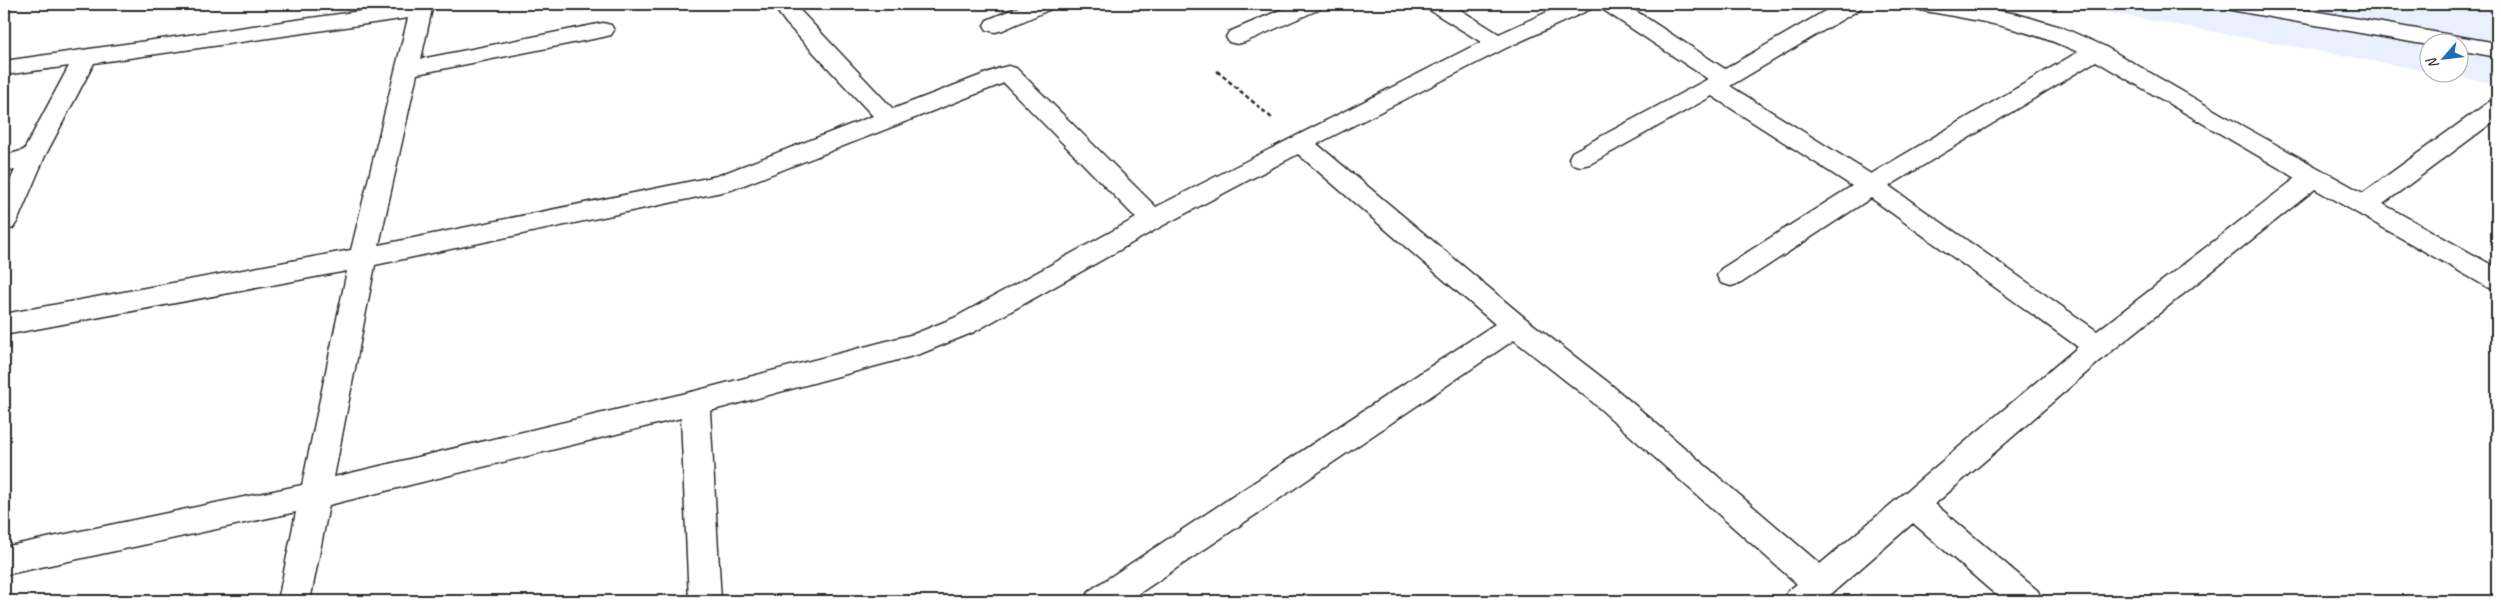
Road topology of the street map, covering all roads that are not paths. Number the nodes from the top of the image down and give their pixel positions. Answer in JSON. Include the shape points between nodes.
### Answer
{"nodes":[{"id":1,"x":783,"y":4,"type":"edge"},
{"id":2,"x":1043,"y":4,"type":"edge"},
{"id":3,"x":1312,"y":4,"type":"edge"},
{"id":4,"x":1436,"y":4,"type":"edge"},
{"id":5,"x":1583,"y":4,"type":"edge"},
{"id":6,"x":1610,"y":4,"type":"edge"},
{"id":7,"x":1852,"y":4,"type":"edge"},
{"id":8,"x":1925,"y":4,"type":"edge"},
{"id":9,"x":2236,"y":4,"type":"edge"},
{"id":10,"x":421,"y":6,"type":"edge"},
{"id":11,"x":995,"y":25,"type":"dead end"},
{"id":12,"x":602,"y":30,"type":"dead end"},
{"id":13,"x":2418,"y":36,"type":"edge"},
{"id":14,"x":1237,"y":37,"type":"dead end"},
{"id":15,"x":1498,"y":43,"type":"junction"},
{"id":16,"x":2468,"y":46,"type":"edge"},
{"id":17,"x":2497,"y":50,"type":"edge"},
{"id":18,"x":2096,"y":51,"type":"junction"},
{"id":19,"x":86,"y":57,"type":"junction"},
{"id":20,"x":4,"y":68,"type":"edge"},
{"id":21,"x":407,"y":69,"type":"junction"},
{"id":22,"x":1719,"y":82,"type":"junction"},
{"id":23,"x":2497,"y":107,"type":"edge"},
{"id":24,"x":889,"y":120,"type":"junction"},
{"id":25,"x":1300,"y":142,"type":"junction"},
{"id":26,"x":34,"y":156,"type":"junction"},
{"id":27,"x":1581,"y":158,"type":"dead end"},
{"id":28,"x":4,"y":164,"type":"edge"},
{"id":29,"x":2314,"y":177,"type":"junction"},
{"id":30,"x":1871,"y":186,"type":"junction"},
{"id":31,"x":2364,"y":205,"type":"junction"},
{"id":32,"x":1153,"y":220,"type":"junction"},
{"id":33,"x":4,"y":222,"type":"edge"},
{"id":34,"x":363,"y":258,"type":"junction"},
{"id":35,"x":1731,"y":276,"type":"dead end"},
{"id":36,"x":2497,"y":280,"type":"edge"},
{"id":37,"x":4,"y":324,"type":"edge"},
{"id":38,"x":1515,"y":325,"type":"junction"},
{"id":39,"x":2098,"y":346,"type":"junction"},
{"id":40,"x":695,"y":403,"type":"junction"},
{"id":41,"x":315,"y":495,"type":"junction"},
{"id":42,"x":1913,"y":504,"type":"junction"},
{"id":43,"x":4,"y":561,"type":"edge"},
{"id":44,"x":1810,"y":593,"type":"edge"},
{"id":45,"x":294,"y":601,"type":"edge"},
{"id":46,"x":705,"y":601,"type":"edge"},
{"id":47,"x":1101,"y":601,"type":"edge"},
{"id":48,"x":2026,"y":601,"type":"edge"}],
"edges":[{"from":1,"to":24,"type":"street"},
{"from":2,"to":11,"type":"street"},
{"from":3,"to":14,"type":"street"},
{"from":4,"to":15,"type":"street"},
{"from":5,"to":15,"type":"street"},
{"from":6,"to":22,"type":"street"},
{"from":7,"to":22,"type":"street"},
{"from":8,"to":18,"type":"street","via":[[2017,21]]},
{"from":9,"to":13,"type":"street"},
{"from":10,"to":19,"type":"street"},
{"from":10,"to":21,"type":"street"},
{"from":12,"to":21,"type":"street"},
{"from":15,"to":25,"type":"street"},
{"from":16,"to":17,"type":"street"},
{"from":18,"to":29,"type":"street"},
{"from":18,"to":30,"type":"street"},
{"from":19,"to":20,"type":"street"},
{"from":19,"to":26,"type":"street"},
{"from":21,"to":34,"type":"street"},
{"from":22,"to":27,"type":"street"},
{"from":22,"to":30,"type":"street"},
{"from":23,"to":31,"type":"street"},
{"from":24,"to":32,"type":"street","via":[[1008,73]]},
{"from":24,"to":34,"type":"street","via":[[722,184]]},
{"from":25,"to":32,"type":"street"},
{"from":25,"to":38,"type":"street"},
{"from":26,"to":28,"type":"street"},
{"from":26,"to":33,"type":"street"},
{"from":29,"to":31,"type":"street"},
{"from":29,"to":39,"type":"street"},
{"from":30,"to":35,"type":"street"},
{"from":30,"to":39,"type":"street"},
{"from":31,"to":36,"type":"street"},
{"from":32,"to":40,"type":"street","via":[[964,325],[920,343]]},
{"from":34,"to":37,"type":"street"},
{"from":34,"to":41,"type":"street"},
{"from":38,"to":44,"type":"street","via":[[1599,391]]},
{"from":38,"to":47,"type":"street"},
{"from":39,"to":42,"type":"street"},
{"from":40,"to":41,"type":"street"},
{"from":40,"to":46,"type":"street"},
{"from":41,"to":43,"type":"street"},
{"from":41,"to":45,"type":"street"},
{"from":42,"to":44,"type":"street"},
{"from":42,"to":48,"type":"street"}]}
